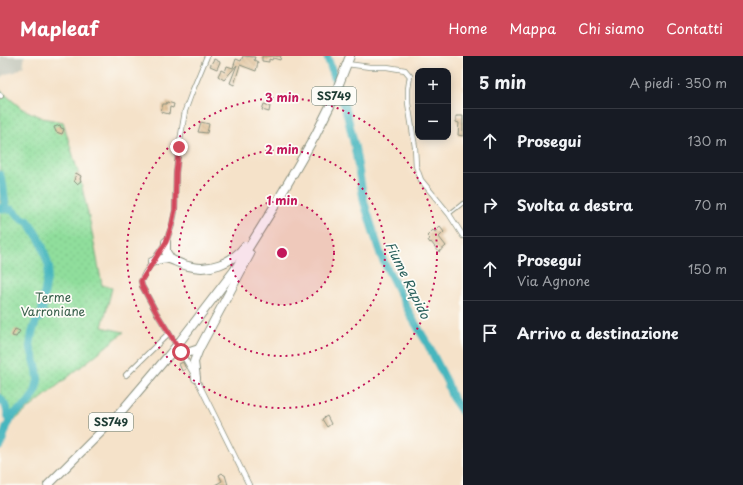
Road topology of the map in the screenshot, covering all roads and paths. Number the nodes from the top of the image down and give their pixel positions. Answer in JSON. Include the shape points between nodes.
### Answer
{"nodes":[{"id":1,"x":207,"y":56,"type":"edge"},
{"id":2,"x":350,"y":56,"type":"edge"},
{"id":3,"x":348,"y":64,"type":"junction"},
{"id":4,"x":463,"y":203,"type":"edge"},
{"id":5,"x":274,"y":207,"type":"junction"},
{"id":6,"x":449,"y":214,"type":"junction"},
{"id":7,"x":463,"y":236,"type":"edge"},
{"id":8,"x":166,"y":242,"type":"junction"},
{"id":9,"x":170,"y":258,"type":"junction"},
{"id":10,"x":152,"y":262,"type":"junction"},
{"id":11,"x":169,"y":332,"type":"junction"},
{"id":12,"x":199,"y":349,"type":"junction"},
{"id":13,"x":181,"y":352,"type":"junction"},
{"id":14,"x":126,"y":375,"type":"dead end"},
{"id":15,"x":196,"y":378,"type":"junction"},
{"id":16,"x":48,"y":485,"type":"edge"},
{"id":17,"x":249,"y":485,"type":"edge"}],
"edges":[{"from":1,"to":8,"type":"street","via":[[185,112],[176,173],[175,210]]},
{"from":2,"to":3,"type":"highway","number":"SS749"},
{"from":3,"to":5,"type":"highway","number":"SS749","via":[[315,136]]},
{"from":3,"to":6,"type":"street","via":[[405,70],[410,76],[408,103],[416,166],[420,180]]},
{"from":4,"to":6,"type":"lane"},
{"from":5,"to":9,"type":"highway","via":[[234,258],[221,264],[203,267],[189,266]]},
{"from":5,"to":12,"type":"highway"},
{"from":5,"to":16,"type":"highway","number":"SS749","bridge":true,"via":[[234,271],[170,355],[119,414]]},
{"from":6,"to":7,"type":"street"},
{"from":8,"to":9,"type":"highway","via":[[166,252]]},
{"from":8,"to":10,"type":"street"},
{"from":9,"to":10,"type":"highway"},
{"from":10,"to":11,"type":"street","via":[[141,281],[142,286]]},
{"from":11,"to":13,"type":"street"},
{"from":11,"to":14,"type":"street"},
{"from":12,"to":13,"type":"highway"},
{"from":12,"to":15,"type":"highway","via":[[194,362]]},
{"from":13,"to":15,"type":"street"},
{"from":15,"to":17,"type":"street"}]}
